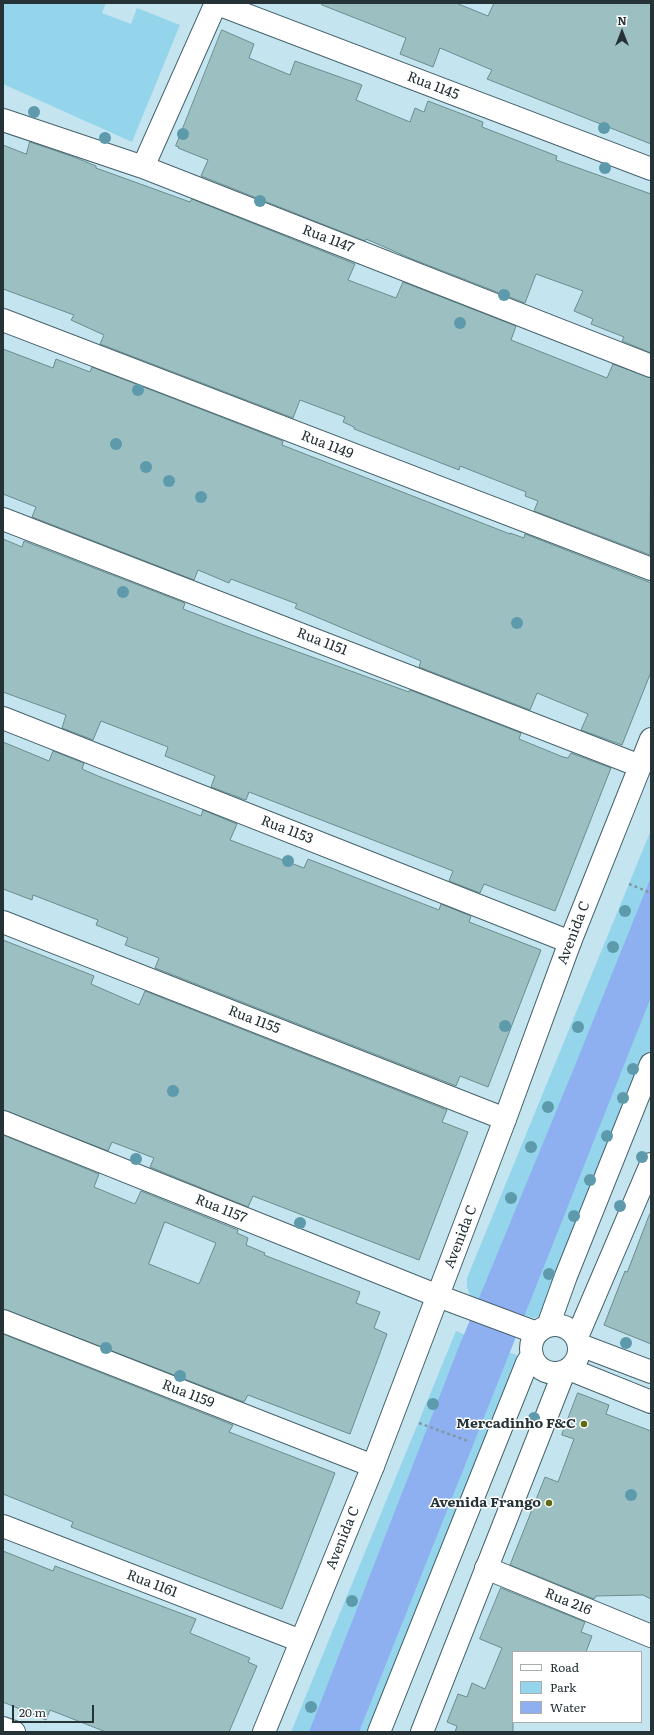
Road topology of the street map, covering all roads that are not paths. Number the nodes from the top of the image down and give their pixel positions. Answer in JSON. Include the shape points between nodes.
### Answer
{"nodes":[{"id":1,"x":215,"y":3,"type":"edge"},
{"id":2,"x":3,"y":120,"type":"edge"},
{"id":3,"x":143,"y":167,"type":"junction"},
{"id":4,"x":651,"y":169,"type":"edge"},
{"id":5,"x":3,"y":320,"type":"edge"},
{"id":6,"x":651,"y":366,"type":"edge"},
{"id":7,"x":3,"y":519,"type":"edge"},
{"id":8,"x":651,"y":569,"type":"edge"},
{"id":9,"x":3,"y":718,"type":"edge"},
{"id":10,"x":651,"y":739,"type":"edge"},
{"id":11,"x":640,"y":766,"type":"junction"},
{"id":12,"x":3,"y":922,"type":"edge"},
{"id":13,"x":570,"y":942,"type":"junction"},
{"id":14,"x":651,"y":1064,"type":"edge"},
{"id":15,"x":505,"y":1119,"type":"junction"},
{"id":16,"x":3,"y":1122,"type":"edge"},
{"id":17,"x":651,"y":1164,"type":"edge"},
{"id":18,"x":438,"y":1296,"type":"junction"},
{"id":19,"x":3,"y":1321,"type":"edge"},
{"id":20,"x":542,"y":1329,"type":"junction"},
{"id":21,"x":578,"y":1341,"type":"junction"},
{"id":22,"x":532,"y":1355,"type":"junction"},
{"id":23,"x":567,"y":1370,"type":"junction"},
{"id":24,"x":651,"y":1372,"type":"edge"},
{"id":25,"x":651,"y":1402,"type":"edge"},
{"id":26,"x":373,"y":1466,"type":"junction"},
{"id":27,"x":3,"y":1526,"type":"edge"},
{"id":28,"x":486,"y":1568,"type":"junction"},
{"id":29,"x":651,"y":1636,"type":"edge"},
{"id":30,"x":301,"y":1641,"type":"junction"},
{"id":31,"x":3,"y":1728,"type":"edge"},
{"id":32,"x":14,"y":1732,"type":"edge"},
{"id":33,"x":264,"y":1732,"type":"edge"},
{"id":34,"x":379,"y":1732,"type":"edge"},
{"id":35,"x":422,"y":1732,"type":"edge"}],
"edges":[{"from":1,"to":3,"type":"street"},
{"from":1,"to":4,"type":"street","name":"Rua 1145"},
{"from":2,"to":3,"type":"street","name":"Rua 1147"},
{"from":3,"to":6,"type":"street","name":"Rua 1147"},
{"from":5,"to":8,"type":"street","name":"Rua 1149"},
{"from":7,"to":11,"type":"street","name":"Rua 1151"},
{"from":9,"to":13,"type":"street","name":"Rua 1153"},
{"from":10,"to":11,"type":"street","name":"Avenida C"},
{"from":11,"to":13,"type":"street","name":"Avenida C"},
{"from":12,"to":15,"type":"street","name":"Rua 1155"},
{"from":13,"to":15,"type":"street","name":"Avenida C"},
{"from":14,"to":20,"type":"street","via":[[566,1276]]},
{"from":15,"to":18,"type":"street","name":"Avenida C"},
{"from":16,"to":18,"type":"street","name":"Rua 1157"},
{"from":17,"to":21,"type":"street"},
{"from":18,"to":20,"type":"street","name":"Rua 1157","via":[[513,1325]]},
{"from":18,"to":26,"type":"street","name":"Avenida C"},
{"from":19,"to":26,"type":"street","name":"Rua 1159"},
{"from":20,"to":21,"type":"street","via":[[557,1324],[565,1326],[572,1331]]},
{"from":20,"to":22,"type":"street","via":[[531,1343]]},
{"from":21,"to":23,"type":"street","via":[[578,1358]]},
{"from":21,"to":24,"type":"street"},
{"from":22,"to":23,"type":"street","via":[[544,1371],[551,1373]]},
{"from":22,"to":34,"type":"street"},
{"from":23,"to":25,"type":"street"},
{"from":23,"to":28,"type":"street"},
{"from":26,"to":30,"type":"street","name":"Avenida C"},
{"from":27,"to":30,"type":"street","name":"Rua 1161"},
{"from":28,"to":29,"type":"street","name":"Rua 216"},
{"from":28,"to":35,"type":"street"},
{"from":30,"to":33,"type":"street","name":"Avenida C"},
{"from":31,"to":32,"type":"street"}]}
